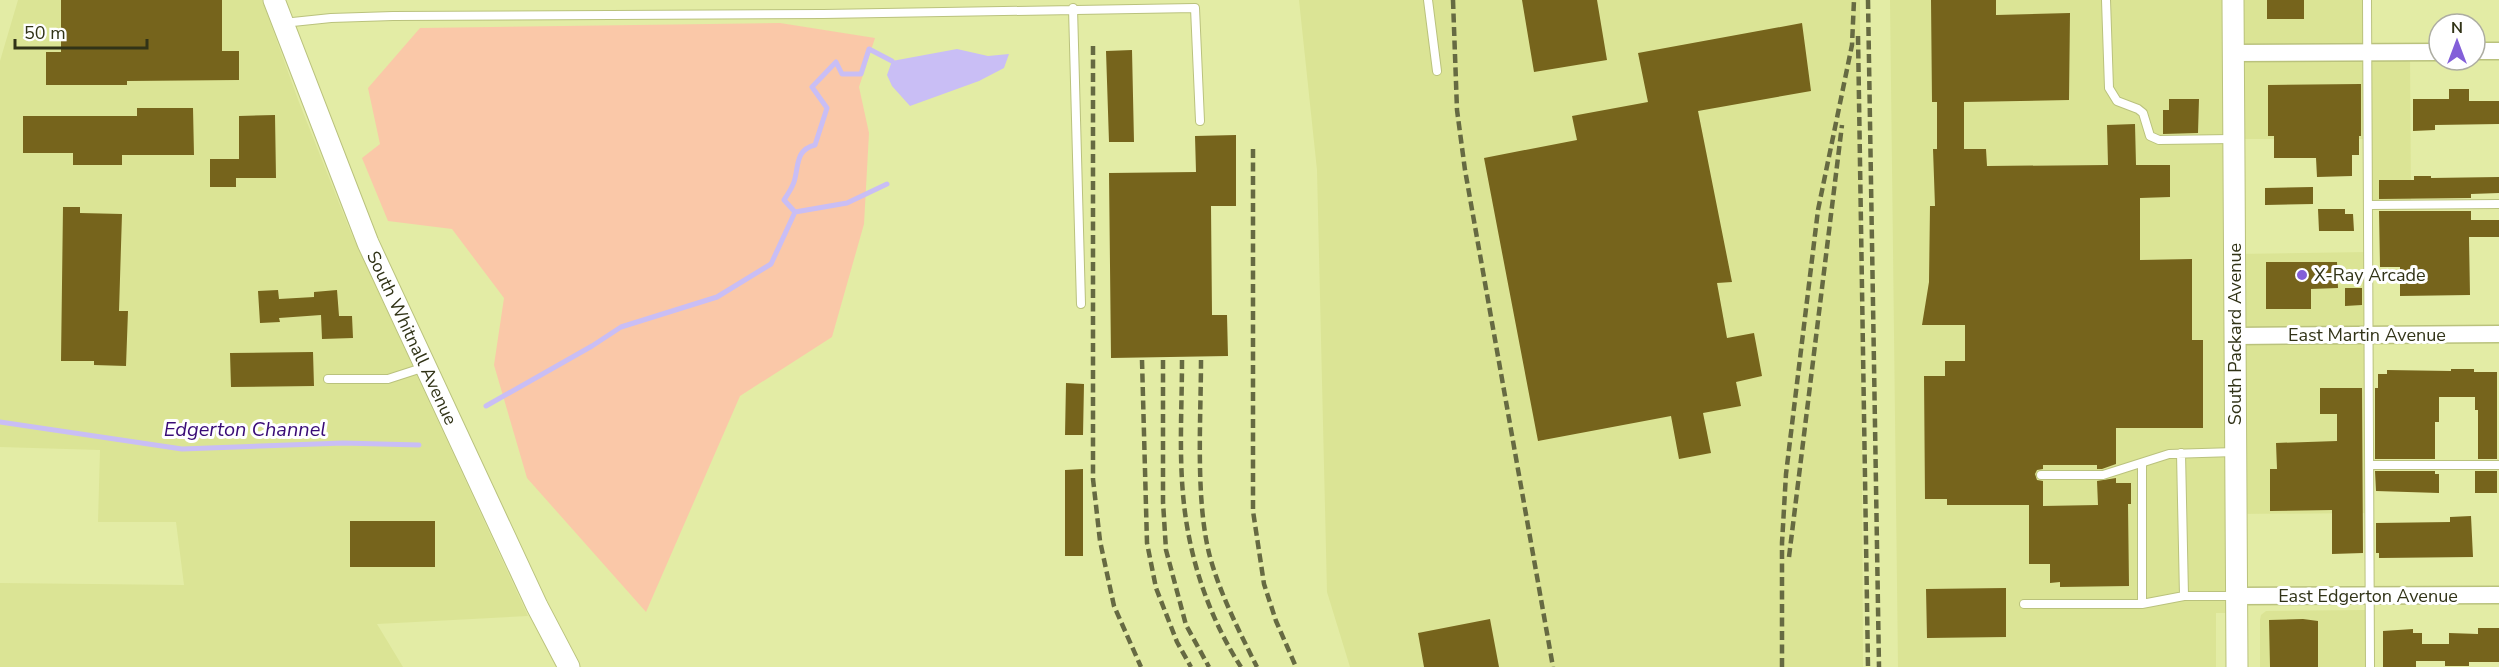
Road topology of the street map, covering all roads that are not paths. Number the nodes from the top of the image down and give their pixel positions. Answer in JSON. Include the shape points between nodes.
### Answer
{"nodes":[{"id":1,"x":274,"y":0,"type":"edge"},
{"id":2,"x":1428,"y":0,"type":"edge"},
{"id":3,"x":2106,"y":0,"type":"edge"},
{"id":4,"x":2233,"y":0,"type":"edge"},
{"id":5,"x":2367,"y":0,"type":"edge"},
{"id":6,"x":1073,"y":8,"type":"junction"},
{"id":7,"x":282,"y":23,"type":"junction"},
{"id":8,"x":2233,"y":52,"type":"junction"},
{"id":9,"x":2367,"y":52,"type":"junction"},
{"id":10,"x":2427,"y":52,"type":"edge"},
{"id":11,"x":1437,"y":71,"type":"dead end"},
{"id":12,"x":1200,"y":121,"type":"dead end"},
{"id":13,"x":2234,"y":139,"type":"junction"},
{"id":14,"x":2499,"y":204,"type":"edge"},
{"id":15,"x":2369,"y":205,"type":"junction"},
{"id":16,"x":1081,"y":304,"type":"dead end"},
{"id":17,"x":2370,"y":334,"type":"junction"},
{"id":18,"x":2499,"y":334,"type":"edge"},
{"id":19,"x":2235,"y":336,"type":"junction"},
{"id":20,"x":426,"y":367,"type":"junction"},
{"id":21,"x":328,"y":380,"type":"dead end"},
{"id":22,"x":2236,"y":452,"type":"junction"},
{"id":23,"x":2181,"y":453,"type":"junction"},
{"id":24,"x":2142,"y":464,"type":"junction"},
{"id":25,"x":2370,"y":465,"type":"junction"},
{"id":26,"x":2499,"y":465,"type":"edge"},
{"id":27,"x":2041,"y":475,"type":"dead end"},
{"id":28,"x":2499,"y":595,"type":"edge"},
{"id":29,"x":2184,"y":596,"type":"junction"},
{"id":30,"x":2237,"y":596,"type":"junction"},
{"id":31,"x":2370,"y":596,"type":"junction"},
{"id":32,"x":2024,"y":604,"type":"dead end"},
{"id":33,"x":2142,"y":604,"type":"junction"},
{"id":34,"x":569,"y":667,"type":"edge"},
{"id":35,"x":2237,"y":667,"type":"edge"},
{"id":36,"x":2370,"y":667,"type":"edge"}],
"edges":[{"from":1,"to":7,"type":"street","name":"South Whitnall Avenue"},
{"from":2,"to":11,"type":"lane"},
{"from":3,"to":13,"type":"lane","via":[[2109,88],[2117,101],[2143,113],[2150,136],[2160,140]]},
{"from":4,"to":8,"type":"street","name":"South Packard Avenue"},
{"from":5,"to":9,"type":"lane"},
{"from":6,"to":7,"type":"lane","via":[[393,16]]},
{"from":6,"to":12,"type":"lane","via":[[1195,8]]},
{"from":6,"to":16,"type":"lane"},
{"from":7,"to":20,"type":"street","name":"South Whitnall Avenue","via":[[368,243]]},
{"from":8,"to":9,"type":"street"},
{"from":8,"to":13,"type":"street","name":"South Packard Avenue"},
{"from":9,"to":10,"type":"street"},
{"from":9,"to":15,"type":"lane"},
{"from":13,"to":19,"type":"street","name":"South Packard Avenue"},
{"from":14,"to":15,"type":"lane"},
{"from":15,"to":17,"type":"lane"},
{"from":17,"to":18,"type":"street","name":"East Martin Avenue"},
{"from":17,"to":19,"type":"street","name":"East Martin Avenue"},
{"from":17,"to":25,"type":"lane"},
{"from":19,"to":22,"type":"street","name":"South Packard Avenue"},
{"from":20,"to":21,"type":"lane","via":[[388,380]]},
{"from":20,"to":34,"type":"street","name":"South Whitnall Avenue"},
{"from":22,"to":23,"type":"lane"},
{"from":22,"to":30,"type":"street","name":"South Packard Avenue"},
{"from":23,"to":24,"type":"lane"},
{"from":23,"to":29,"type":"lane"},
{"from":24,"to":27,"type":"lane","via":[[2103,475]]},
{"from":24,"to":33,"type":"lane"},
{"from":25,"to":26,"type":"lane"},
{"from":25,"to":31,"type":"lane"},
{"from":28,"to":31,"type":"street","name":"East Edgerton Avenue"},
{"from":29,"to":30,"type":"lane"},
{"from":29,"to":33,"type":"lane"},
{"from":30,"to":31,"type":"street","name":"East Edgerton Avenue"},
{"from":30,"to":35,"type":"street","name":"South Packard Avenue"},
{"from":31,"to":36,"type":"lane"},
{"from":32,"to":33,"type":"lane"}]}
